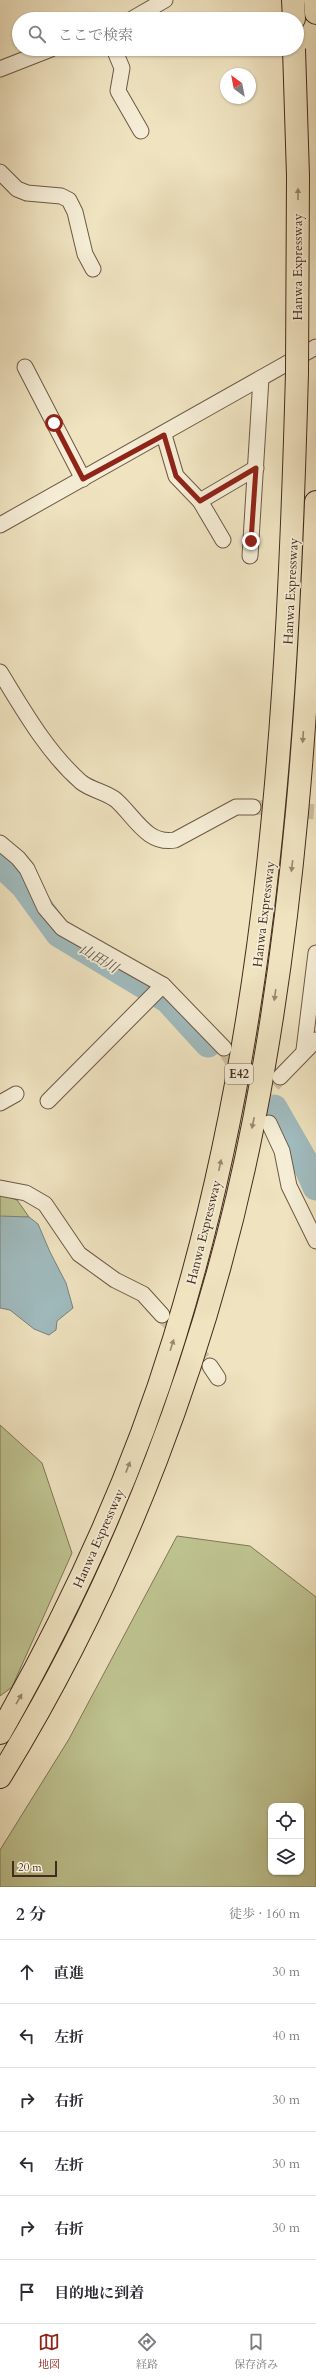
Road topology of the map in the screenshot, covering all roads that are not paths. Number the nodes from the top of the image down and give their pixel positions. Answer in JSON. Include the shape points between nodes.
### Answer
{"nodes":[{"id":1,"x":165,"y":0,"type":"edge"},
{"id":2,"x":293,"y":0,"type":"edge"},
{"id":3,"x":315,"y":0,"type":"edge"},
{"id":4,"x":144,"y":12,"type":"edge"},
{"id":5,"x":294,"y":12,"type":"edge"},
{"id":6,"x":316,"y":13,"type":"edge"},
{"id":7,"x":33,"y":56,"type":"edge"},
{"id":8,"x":117,"y":56,"type":"edge"},
{"id":9,"x":294,"y":56,"type":"edge"},
{"id":10,"x":0,"y":69,"type":"edge"},
{"id":11,"x":141,"y":131,"type":"dead end"},
{"id":12,"x":0,"y":172,"type":"edge"},
{"id":13,"x":93,"y":268,"type":"dead end"},
{"id":14,"x":316,"y":347,"type":"edge"},
{"id":15,"x":25,"y":367,"type":"dead end"},
{"id":16,"x":261,"y":378,"type":"junction"},
{"id":17,"x":164,"y":435,"type":"junction"},
{"id":18,"x":256,"y":468,"type":"junction"},
{"id":19,"x":83,"y":479,"type":"junction"},
{"id":20,"x":200,"y":501,"type":"junction"},
{"id":21,"x":316,"y":502,"type":"edge"},
{"id":22,"x":0,"y":525,"type":"edge"},
{"id":23,"x":223,"y":540,"type":"dead end"},
{"id":24,"x":250,"y":556,"type":"dead end"},
{"id":25,"x":0,"y":672,"type":"edge"},
{"id":26,"x":253,"y":807,"type":"tunnel mouth"},
{"id":27,"x":0,"y":843,"type":"edge"},
{"id":28,"x":316,"y":953,"type":"edge"},
{"id":29,"x":162,"y":985,"type":"junction"},
{"id":30,"x":316,"y":1040,"type":"edge"},
{"id":31,"x":224,"y":1048,"type":"tunnel mouth"},
{"id":32,"x":304,"y":1050,"type":"junction"},
{"id":33,"x":280,"y":1077,"type":"tunnel mouth"},
{"id":34,"x":16,"y":1094,"type":"dead end"},
{"id":35,"x":48,"y":1100,"type":"dead end"},
{"id":36,"x":0,"y":1104,"type":"edge"},
{"id":37,"x":269,"y":1123,"type":"dead end"},
{"id":38,"x":0,"y":1188,"type":"edge"},
{"id":39,"x":316,"y":1241,"type":"edge"},
{"id":40,"x":162,"y":1315,"type":"tunnel mouth"},
{"id":41,"x":0,"y":1733,"type":"edge"},
{"id":42,"x":0,"y":1777,"type":"edge"}],
"edges":[{"from":1,"to":4,"type":"street"},
{"from":2,"to":5,"type":"highway"},
{"from":3,"to":6,"type":"highway"},
{"from":7,"to":10,"type":"street"},
{"from":8,"to":11,"type":"street","via":[[122,68],[118,91]]},
{"from":41,"to":9,"type":"highway","name":"Hanwa Expressway","number":"E42","one_way":true,"bridge":true,"via":[[29,1681],[92,1553],[152,1404],[196,1266],[231,1116],[259,947],[277,789],[292,572],[298,176]]},
{"from":12,"to":13,"type":"street","via":[[17,189],[61,196],[68,200],[75,212],[85,254]]},
{"from":14,"to":16,"type":"street"},
{"from":15,"to":19,"type":"street"},
{"from":16,"to":17,"type":"street"},
{"from":16,"to":18,"type":"street"},
{"from":17,"to":19,"type":"street"},
{"from":17,"to":20,"type":"street","via":[[176,476]]},
{"from":18,"to":20,"type":"street"},
{"from":18,"to":24,"type":"street"},
{"from":19,"to":22,"type":"street"},
{"from":20,"to":23,"type":"street"},
{"from":21,"to":42,"type":"highway","name":"Hanwa Expressway","number":"E42","one_way":true,"via":[[308,660],[293,860],[270,1034],[236,1202],[196,1344],[146,1484],[81,1631]]},
{"from":25,"to":26,"type":"street","via":[[41,735],[68,770],[83,783],[115,799],[154,839],[175,840],[236,807]]},
{"from":27,"to":29,"type":"street","via":[[18,858],[27,870],[45,908],[62,928]]},
{"from":28,"to":32,"type":"street"},
{"from":29,"to":31,"type":"street"},
{"from":29,"to":35,"type":"street"},
{"from":30,"to":32,"type":"street"},
{"from":32,"to":33,"type":"street"},
{"from":34,"to":36,"type":"street"},
{"from":37,"to":39,"type":"street","via":[[282,1151],[289,1186]]},
{"from":38,"to":40,"type":"street","via":[[26,1194],[45,1204],[79,1254],[115,1280],[143,1294]]}]}
